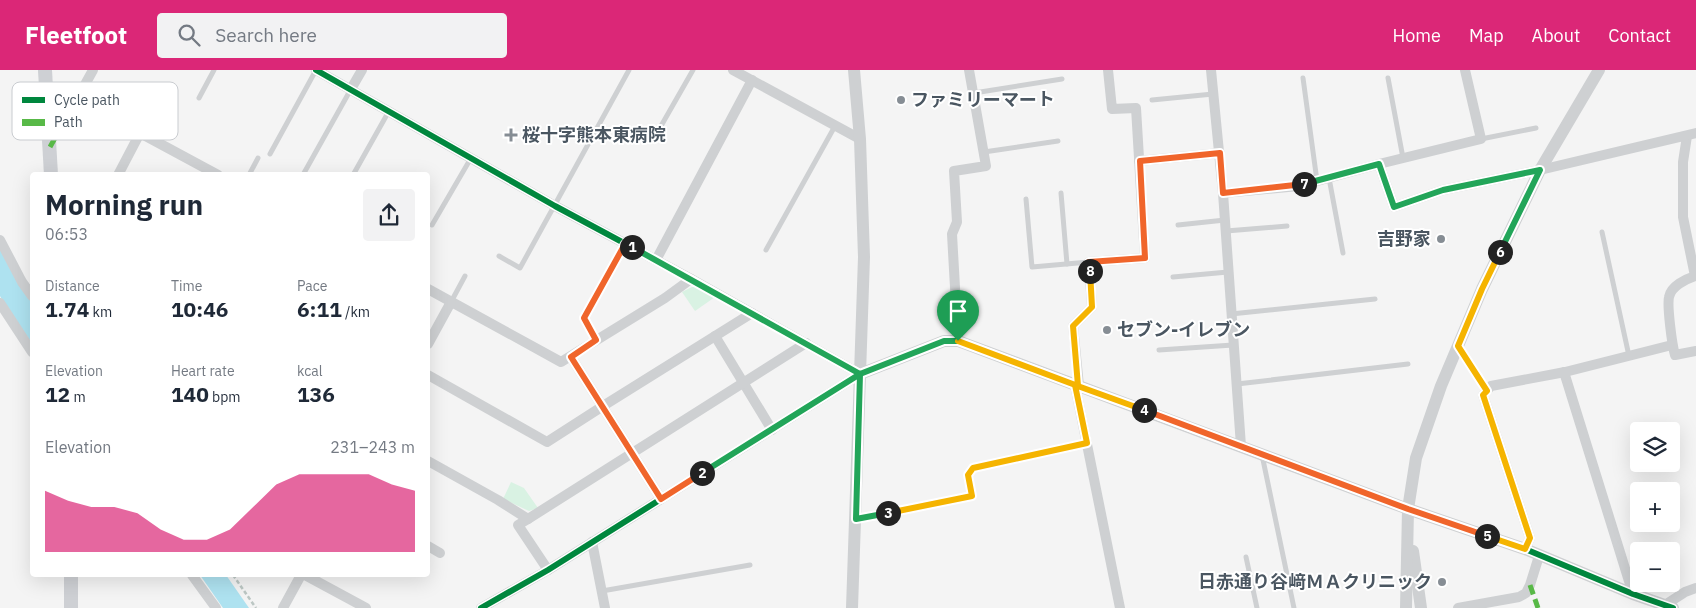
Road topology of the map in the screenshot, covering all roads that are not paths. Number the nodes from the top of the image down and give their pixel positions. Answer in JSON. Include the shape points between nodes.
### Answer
{"nodes":[{"id":1,"x":93,"y":70,"type":"edge"},
{"id":2,"x":214,"y":70,"type":"edge"},
{"id":3,"x":316,"y":70,"type":"edge"},
{"id":4,"x":362,"y":70,"type":"edge"},
{"id":5,"x":629,"y":70,"type":"edge"},
{"id":6,"x":693,"y":70,"type":"edge"},
{"id":7,"x":733,"y":70,"type":"edge"},
{"id":8,"x":854,"y":70,"type":"edge"},
{"id":9,"x":969,"y":70,"type":"edge"},
{"id":10,"x":1108,"y":70,"type":"edge"},
{"id":11,"x":1212,"y":70,"type":"edge"},
{"id":12,"x":1466,"y":70,"type":"edge"},
{"id":13,"x":1600,"y":70,"type":"edge"},
{"id":14,"x":1062,"y":78,"type":"dead end"},
{"id":15,"x":1303,"y":78,"type":"dead end"},
{"id":16,"x":1388,"y":78,"type":"dead end"},
{"id":17,"x":752,"y":80,"type":"junction"},
{"id":18,"x":87,"y":82,"type":"edge"},
{"id":19,"x":351,"y":89,"type":"junction"},
{"id":20,"x":973,"y":93,"type":"junction"},
{"id":21,"x":1214,"y":94,"type":"junction"},
{"id":22,"x":199,"y":98,"type":"dead end"},
{"id":23,"x":1152,"y":100,"type":"dead end"},
{"id":24,"x":389,"y":110,"type":"junction"},
{"id":25,"x":835,"y":126,"type":"junction"},
{"id":26,"x":1536,"y":128,"type":"dead end"},
{"id":27,"x":657,"y":133,"type":"dead end"},
{"id":28,"x":1691,"y":134,"type":"edge"},
{"id":29,"x":1481,"y":139,"type":"junction"},
{"id":30,"x":52,"y":140,"type":"edge"},
{"id":31,"x":136,"y":140,"type":"edge"},
{"id":32,"x":153,"y":140,"type":"edge"},
{"id":33,"x":860,"y":140,"type":"junction"},
{"id":34,"x":1058,"y":141,"type":"dead end"},
{"id":35,"x":984,"y":152,"type":"junction"},
{"id":36,"x":1220,"y":153,"type":"junction"},
{"id":37,"x":270,"y":154,"type":"dead end"},
{"id":38,"x":471,"y":157,"type":"junction"},
{"id":39,"x":258,"y":158,"type":"dead end"},
{"id":40,"x":1403,"y":158,"type":"junction"},
{"id":41,"x":1140,"y":161,"type":"junction"},
{"id":42,"x":1379,"y":164,"type":"junction"},
{"id":43,"x":1540,"y":170,"type":"junction"},
{"id":44,"x":55,"y":172,"type":"edge"},
{"id":45,"x":120,"y":172,"type":"edge"},
{"id":46,"x":212,"y":172,"type":"edge"},
{"id":47,"x":251,"y":172,"type":"edge"},
{"id":48,"x":305,"y":172,"type":"edge"},
{"id":49,"x":355,"y":172,"type":"edge"},
{"id":50,"x":1329,"y":178,"type":"junction"},
{"id":51,"x":1317,"y":181,"type":"junction"},
{"id":52,"x":1223,"y":193,"type":"junction"},
{"id":53,"x":1061,"y":194,"type":"dead end"},
{"id":54,"x":1026,"y":199,"type":"dead end"},
{"id":55,"x":555,"y":206,"type":"junction"},
{"id":56,"x":1225,"y":220,"type":"junction"},
{"id":57,"x":432,"y":225,"type":"dead end"},
{"id":58,"x":1178,"y":225,"type":"dead end"},
{"id":59,"x":1287,"y":226,"type":"dead end"},
{"id":60,"x":1225,"y":231,"type":"junction"},
{"id":61,"x":1602,"y":232,"type":"dead end"},
{"id":62,"x":0,"y":240,"type":"edge"},
{"id":63,"x":625,"y":244,"type":"junction"},
{"id":64,"x":766,"y":250,"type":"dead end"},
{"id":65,"x":1343,"y":253,"type":"dead end"},
{"id":66,"x":499,"y":256,"type":"dead end"},
{"id":67,"x":656,"y":260,"type":"junction"},
{"id":68,"x":1089,"y":262,"type":"junction"},
{"id":69,"x":1067,"y":264,"type":"junction"},
{"id":70,"x":1228,"y":272,"type":"junction"},
{"id":71,"x":465,"y":276,"type":"dead end"},
{"id":72,"x":1696,"y":276,"type":"edge"},
{"id":73,"x":1173,"y":277,"type":"dead end"},
{"id":74,"x":691,"y":279,"type":"junction"},
{"id":75,"x":430,"y":290,"type":"edge"},
{"id":76,"x":30,"y":293,"type":"edge"},
{"id":77,"x":1375,"y":299,"type":"dead end"},
{"id":78,"x":451,"y":302,"type":"junction"},
{"id":79,"x":0,"y":303,"type":"edge"},
{"id":80,"x":752,"y":313,"type":"junction"},
{"id":81,"x":1231,"y":314,"type":"junction"},
{"id":82,"x":714,"y":336,"type":"junction"},
{"id":83,"x":430,"y":340,"type":"edge"},
{"id":84,"x":596,"y":340,"type":"junction"},
{"id":85,"x":958,"y":341,"type":"junction"},
{"id":86,"x":806,"y":343,"type":"junction"},
{"id":87,"x":1233,"y":345,"type":"junction"},
{"id":88,"x":1672,"y":345,"type":"junction"},
{"id":89,"x":1458,"y":346,"type":"junction"},
{"id":90,"x":30,"y":349,"type":"edge"},
{"id":91,"x":1160,"y":350,"type":"dead end"},
{"id":92,"x":1696,"y":351,"type":"edge"},
{"id":93,"x":1629,"y":356,"type":"junction"},
{"id":94,"x":571,"y":357,"type":"junction"},
{"id":95,"x":1408,"y":364,"type":"dead end"},
{"id":96,"x":1564,"y":372,"type":"junction"},
{"id":97,"x":860,"y":374,"type":"junction"},
{"id":98,"x":430,"y":376,"type":"edge"},
{"id":99,"x":743,"y":383,"type":"junction"},
{"id":100,"x":1236,"y":384,"type":"junction"},
{"id":101,"x":1077,"y":386,"type":"junction"},
{"id":102,"x":1487,"y":391,"type":"junction"},
{"id":103,"x":602,"y":406,"type":"junction"},
{"id":104,"x":772,"y":430,"type":"junction"},
{"id":105,"x":1087,"y":443,"type":"junction"},
{"id":106,"x":1241,"y":446,"type":"junction"},
{"id":107,"x":632,"y":454,"type":"junction"},
{"id":108,"x":1262,"y":454,"type":"junction"},
{"id":109,"x":430,"y":462,"type":"edge"},
{"id":110,"x":661,"y":499,"type":"junction"},
{"id":111,"x":1408,"y":509,"type":"junction"},
{"id":112,"x":856,"y":519,"type":"junction"},
{"id":113,"x":528,"y":520,"type":"junction"},
{"id":114,"x":592,"y":542,"type":"junction"},
{"id":115,"x":430,"y":547,"type":"edge"},
{"id":116,"x":1525,"y":549,"type":"junction"},
{"id":117,"x":440,"y":553,"type":"dead end"},
{"id":118,"x":1539,"y":556,"type":"junction"},
{"id":119,"x":1246,"y":557,"type":"dead end"},
{"id":120,"x":750,"y":565,"type":"dead end"},
{"id":121,"x":548,"y":570,"type":"junction"},
{"id":122,"x":70,"y":577,"type":"edge"},
{"id":123,"x":193,"y":577,"type":"edge"},
{"id":124,"x":300,"y":577,"type":"edge"},
{"id":125,"x":309,"y":577,"type":"edge"},
{"id":126,"x":1696,"y":588,"type":"edge"},
{"id":127,"x":602,"y":591,"type":"junction"},
{"id":128,"x":1633,"y":594,"type":"junction"},
{"id":129,"x":1669,"y":606,"type":"edge"},
{"id":130,"x":71,"y":608,"type":"edge"},
{"id":131,"x":216,"y":608,"type":"edge"},
{"id":132,"x":283,"y":608,"type":"edge"},
{"id":133,"x":366,"y":608,"type":"edge"},
{"id":134,"x":481,"y":608,"type":"edge"},
{"id":135,"x":606,"y":608,"type":"edge"},
{"id":136,"x":852,"y":608,"type":"edge"},
{"id":137,"x":1120,"y":608,"type":"edge"},
{"id":138,"x":1257,"y":608,"type":"edge"},
{"id":139,"x":1294,"y":608,"type":"edge"},
{"id":140,"x":1406,"y":608,"type":"edge"},
{"id":141,"x":1421,"y":608,"type":"edge"},
{"id":142,"x":1458,"y":608,"type":"edge"}],
"edges":[{"from":1,"to":18,"type":"street"},
{"from":2,"to":22,"type":"lane"},
{"from":3,"to":19,"type":"street"},
{"from":3,"to":37,"type":"lane"},
{"from":4,"to":19,"type":"street"},
{"from":5,"to":55,"type":"lane"},
{"from":6,"to":27,"type":"lane"},
{"from":7,"to":17,"type":"street"},
{"from":8,"to":33,"type":"street"},
{"from":9,"to":20,"type":"street"},
{"from":10,"to":41,"type":"street","via":[[1112,109],[1136,108]]},
{"from":11,"to":21,"type":"street"},
{"from":12,"to":29,"type":"street"},
{"from":13,"to":43,"type":"street"},
{"from":14,"to":20,"type":"lane"},
{"from":15,"to":51,"type":"lane"},
{"from":16,"to":40,"type":"lane"},
{"from":17,"to":25,"type":"street"},
{"from":17,"to":67,"type":"street"},
{"from":19,"to":24,"type":"street"},
{"from":19,"to":48,"type":"lane"},
{"from":20,"to":35,"type":"street"},
{"from":21,"to":23,"type":"lane"},
{"from":21,"to":36,"type":"street"},
{"from":24,"to":38,"type":"street"},
{"from":24,"to":49,"type":"lane"},
{"from":25,"to":33,"type":"street"},
{"from":25,"to":64,"type":"lane"},
{"from":26,"to":29,"type":"lane"},
{"from":28,"to":43,"type":"street"},
{"from":28,"to":72,"type":"street","via":[[1683,162],[1682,217]]},
{"from":29,"to":40,"type":"street"},
{"from":30,"to":44,"type":"main road"},
{"from":31,"to":45,"type":"street"},
{"from":32,"to":46,"type":"street"},
{"from":33,"to":97,"type":"street","via":[[864,258]]},
{"from":34,"to":35,"type":"lane"},
{"from":35,"to":85,"type":"street","via":[[986,166],[954,171],[958,222],[952,234]]},
{"from":36,"to":41,"type":"street"},
{"from":36,"to":52,"type":"street"},
{"from":38,"to":55,"type":"street"},
{"from":38,"to":57,"type":"lane"},
{"from":39,"to":47,"type":"lane"},
{"from":40,"to":42,"type":"street"},
{"from":41,"to":68,"type":"street","via":[[1145,258]]},
{"from":42,"to":43,"type":"street","via":[[1394,207],[1443,190]]},
{"from":42,"to":50,"type":"street"},
{"from":43,"to":89,"type":"street"},
{"from":50,"to":51,"type":"street"},
{"from":50,"to":65,"type":"lane"},
{"from":51,"to":52,"type":"street","via":[[1299,186]]},
{"from":52,"to":56,"type":"street"},
{"from":53,"to":69,"type":"lane"},
{"from":54,"to":69,"type":"lane","via":[[1032,268]]},
{"from":55,"to":63,"type":"street"},
{"from":55,"to":66,"type":"lane","via":[[520,268]]},
{"from":56,"to":58,"type":"lane"},
{"from":56,"to":60,"type":"street"},
{"from":59,"to":60,"type":"lane"},
{"from":60,"to":70,"type":"street"},
{"from":61,"to":93,"type":"lane"},
{"from":62,"to":76,"type":"street"},
{"from":63,"to":67,"type":"street"},
{"from":63,"to":84,"type":"lane","via":[[584,318]]},
{"from":67,"to":74,"type":"street"},
{"from":68,"to":69,"type":"lane"},
{"from":68,"to":101,"type":"street","via":[[1092,307],[1073,326]]},
{"from":70,"to":73,"type":"lane"},
{"from":70,"to":81,"type":"street"},
{"from":71,"to":78,"type":"lane"},
{"from":72,"to":88,"type":"street","via":[[1685,279],[1669,296]]},
{"from":74,"to":80,"type":"street"},
{"from":74,"to":84,"type":"street"},
{"from":75,"to":78,"type":"street"},
{"from":77,"to":81,"type":"lane"},
{"from":78,"to":83,"type":"street"},
{"from":78,"to":94,"type":"street","via":[[561,362]]},
{"from":79,"to":90,"type":"street"},
{"from":80,"to":82,"type":"street"},
{"from":80,"to":86,"type":"street"},
{"from":81,"to":87,"type":"street"},
{"from":82,"to":99,"type":"street"},
{"from":82,"to":103,"type":"street"},
{"from":84,"to":94,"type":"street"},
{"from":85,"to":97,"type":"street","via":[[944,341]]},
{"from":85,"to":101,"type":"street"},
{"from":86,"to":97,"type":"street"},
{"from":86,"to":99,"type":"street"},
{"from":87,"to":91,"type":"lane"},
{"from":87,"to":100,"type":"street"},
{"from":88,"to":92,"type":"street","via":[[1675,355]]},
{"from":88,"to":93,"type":"street"},
{"from":89,"to":102,"type":"lane"},
{"from":89,"to":111,"type":"street","via":[[1416,458]]},
{"from":93,"to":96,"type":"street"},
{"from":94,"to":103,"type":"street"},
{"from":95,"to":100,"type":"lane"},
{"from":96,"to":102,"type":"street","via":[[1491,386]]},
{"from":96,"to":128,"type":"street"},
{"from":97,"to":104,"type":"street"},
{"from":97,"to":112,"type":"street"},
{"from":98,"to":103,"type":"street","via":[[547,442]]},
{"from":99,"to":104,"type":"street"},
{"from":99,"to":107,"type":"street"},
{"from":100,"to":106,"type":"street"},
{"from":101,"to":105,"type":"street"},
{"from":101,"to":106,"type":"street"},
{"from":102,"to":116,"type":"street","via":[[1483,395],[1530,538]]},
{"from":103,"to":107,"type":"street"},
{"from":104,"to":110,"type":"street"},
{"from":105,"to":112,"type":"lane","via":[[973,468],[968,475],[972,496]]},
{"from":105,"to":137,"type":"street"},
{"from":106,"to":108,"type":"street"},
{"from":107,"to":110,"type":"street"},
{"from":107,"to":113,"type":"street"},
{"from":108,"to":111,"type":"street"},
{"from":108,"to":139,"type":"lane"},
{"from":109,"to":113,"type":"street"},
{"from":110,"to":114,"type":"street"},
{"from":111,"to":116,"type":"street"},
{"from":111,"to":140,"type":"street"},
{"from":111,"to":141,"type":"street"},
{"from":112,"to":136,"type":"street"},
{"from":113,"to":121,"type":"street","via":[[518,525]]},
{"from":114,"to":121,"type":"street"},
{"from":114,"to":127,"type":"street"},
{"from":115,"to":117,"type":"street"},
{"from":116,"to":118,"type":"street"},
{"from":118,"to":128,"type":"street"},
{"from":118,"to":142,"type":"street","via":[[1526,593]]},
{"from":119,"to":138,"type":"lane"},
{"from":120,"to":127,"type":"lane"},
{"from":121,"to":134,"type":"street"},
{"from":122,"to":130,"type":"main road"},
{"from":123,"to":131,"type":"street"},
{"from":124,"to":132,"type":"street"},
{"from":125,"to":133,"type":"street"},
{"from":126,"to":129,"type":"street","via":[[1685,592]]},
{"from":127,"to":135,"type":"street"},
{"from":128,"to":129,"type":"street"}]}
